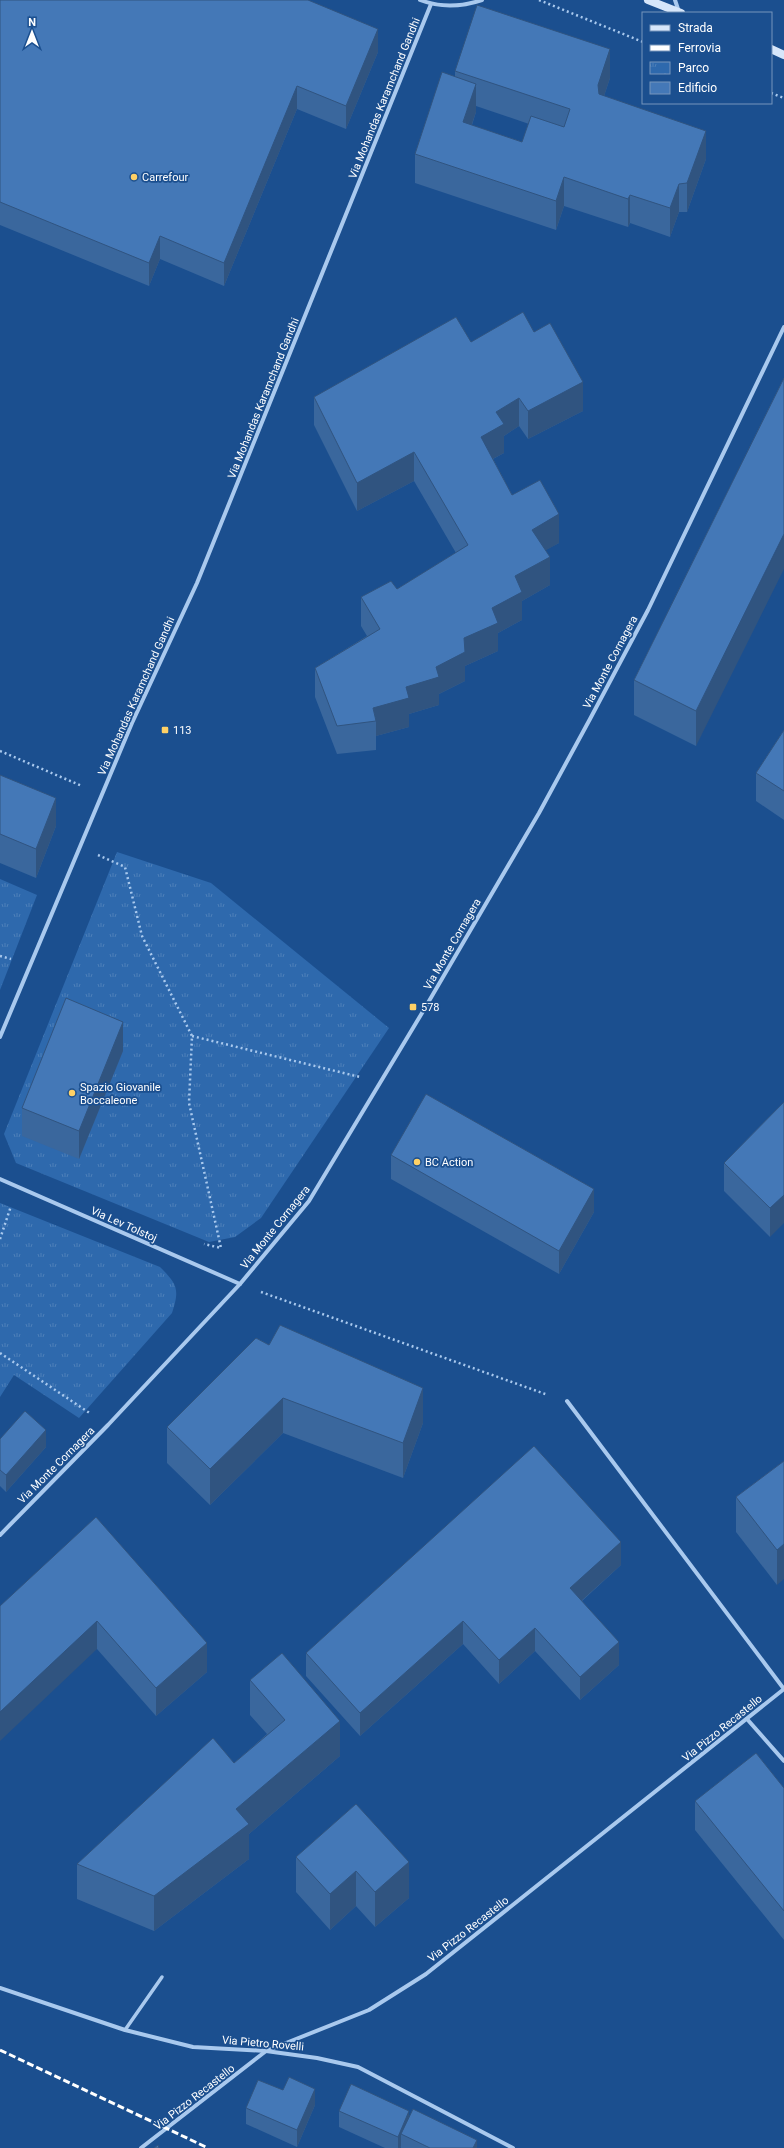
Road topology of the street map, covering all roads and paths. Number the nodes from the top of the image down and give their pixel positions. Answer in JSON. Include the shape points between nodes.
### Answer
{"nodes":[{"id":1,"x":420,"y":0,"type":"edge"},
{"id":2,"x":482,"y":0,"type":"edge"},
{"id":3,"x":539,"y":0,"type":"edge"},
{"id":4,"x":648,"y":0,"type":"edge"},
{"id":5,"x":675,"y":0,"type":"edge"},
{"id":6,"x":431,"y":4,"type":"junction"},
{"id":7,"x":678,"y":12,"type":"edge"},
{"id":8,"x":680,"y":12,"type":"edge"},
{"id":9,"x":642,"y":42,"type":"edge"},
{"id":10,"x":772,"y":50,"type":"edge"},
{"id":11,"x":784,"y":55,"type":"edge"},
{"id":12,"x":772,"y":93,"type":"edge"},
{"id":13,"x":784,"y":98,"type":"edge"},
{"id":14,"x":784,"y":327,"type":"edge"},
{"id":15,"x":0,"y":751,"type":"edge"},
{"id":16,"x":102,"y":795,"type":"junction"},
{"id":17,"x":80,"y":847,"type":"junction"},
{"id":18,"x":192,"y":1036,"type":"junction"},
{"id":19,"x":0,"y":1037,"type":"edge"},
{"id":20,"x":382,"y":1082,"type":"junction"},
{"id":21,"x":0,"y":1179,"type":"edge"},
{"id":22,"x":17,"y":1187,"type":"junction"},
{"id":23,"x":0,"y":1239,"type":"edge"},
{"id":24,"x":198,"y":1242,"type":"dead end"},
{"id":25,"x":240,"y":1284,"type":"junction"},
{"id":26,"x":0,"y":1353,"type":"edge"},
{"id":27,"x":567,"y":1401,"type":"joint"},
{"id":28,"x":108,"y":1425,"type":"junction"},
{"id":29,"x":0,"y":1535,"type":"edge"},
{"id":30,"x":784,"y":1689,"type":"edge"},
{"id":31,"x":747,"y":1718,"type":"junction"},
{"id":32,"x":784,"y":1761,"type":"edge"},
{"id":33,"x":162,"y":1977,"type":"dead end"},
{"id":34,"x":0,"y":1988,"type":"edge"},
{"id":35,"x":125,"y":2030,"type":"junction"},
{"id":36,"x":266,"y":2051,"type":"junction"},
{"id":37,"x":142,"y":2148,"type":"edge"},
{"id":38,"x":513,"y":2148,"type":"edge"}],
"edges":[{"from":1,"to":6,"type":"street"},
{"from":2,"to":6,"type":"street","via":[[451,6]]},
{"from":3,"to":9,"type":"path"},
{"from":4,"to":7,"type":"main road"},
{"from":5,"to":8,"type":"street"},
{"from":6,"to":16,"type":"street","name":"Via Mohandas Karamchand Gandhi","via":[[197,583],[132,722]]},
{"from":10,"to":11,"type":"main road"},
{"from":12,"to":13,"type":"path"},
{"from":14,"to":20,"type":"street","name":"Via Monte Cornagera","via":[[648,610],[590,719],[538,814]]},
{"from":15,"to":16,"type":"path"},
{"from":16,"to":17,"type":"street","name":"Via Mohandas Karamchand Gandhi"},
{"from":17,"to":18,"type":"path","via":[[125,867],[142,936]]},
{"from":17,"to":19,"type":"street","name":"Via Mohandas Karamchand Gandhi"},
{"from":18,"to":20,"type":"path"},
{"from":18,"to":24,"type":"path","via":[[189,1103],[221,1248]]},
{"from":20,"to":25,"type":"street","name":"Via Monte Cornagera","via":[[309,1201]]},
{"from":21,"to":22,"type":"street","name":"Via Lev Tolstoj"},
{"from":22,"to":23,"type":"path"},
{"from":22,"to":25,"type":"street","name":"Via Lev Tolstoj"},
{"from":25,"to":27,"type":"path"},
{"from":25,"to":28,"type":"street","name":"Via Monte Cornagera"},
{"from":26,"to":28,"type":"path"},
{"from":27,"to":30,"type":"street","name":"Via Pizzo Recastello"},
{"from":28,"to":29,"type":"street","name":"Via Monte Cornagera"},
{"from":30,"to":31,"type":"street","name":"Via Pizzo Recastello"},
{"from":31,"to":32,"type":"street"},
{"from":31,"to":36,"type":"street","name":"Via Pizzo Recastello","via":[[426,1974],[369,2010]]},
{"from":33,"to":35,"type":"street"},
{"from":34,"to":35,"type":"street","name":"Via Pietro Rovelli"},
{"from":35,"to":36,"type":"street","name":"Via Pietro Rovelli","via":[[193,2047]]},
{"from":36,"to":37,"type":"street","name":"Via Pizzo Recastello"},
{"from":36,"to":38,"type":"street","name":"Via Pietro Rovelli","via":[[358,2067]]}]}
